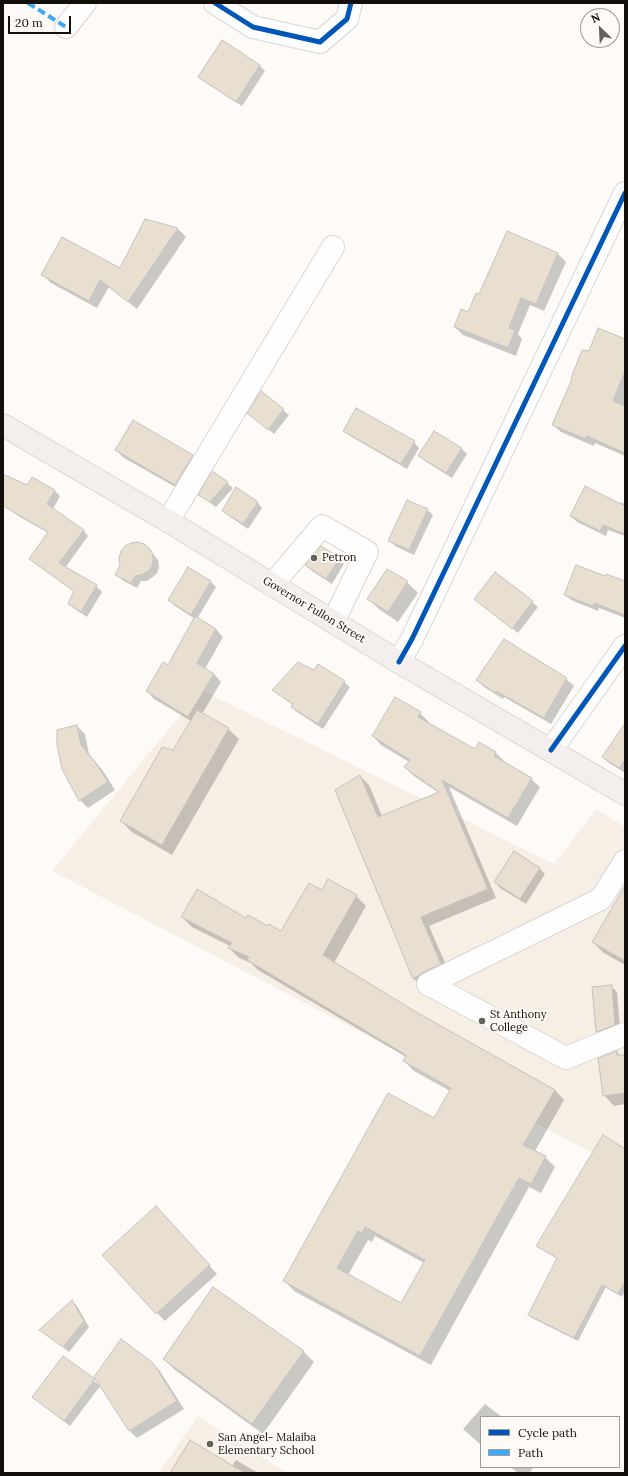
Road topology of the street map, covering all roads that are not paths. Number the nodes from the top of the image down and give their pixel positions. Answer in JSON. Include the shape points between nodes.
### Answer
{"nodes":[{"id":1,"x":84,"y":3,"type":"edge"},
{"id":2,"x":215,"y":3,"type":"edge"},
{"id":3,"x":351,"y":3,"type":"edge"},
{"id":4,"x":66,"y":27,"type":"dead end"},
{"id":5,"x":625,"y":193,"type":"edge"},
{"id":6,"x":333,"y":247,"type":"dead end"},
{"id":7,"x":3,"y":425,"type":"edge"},
{"id":8,"x":168,"y":521,"type":"junction"},
{"id":9,"x":272,"y":585,"type":"junction"},
{"id":10,"x":333,"y":622,"type":"junction"},
{"id":11,"x":625,"y":646,"type":"edge"},
{"id":12,"x":399,"y":662,"type":"junction"},
{"id":13,"x":551,"y":750,"type":"junction"},
{"id":14,"x":625,"y":794,"type":"edge"},
{"id":15,"x":625,"y":861,"type":"edge"},
{"id":16,"x":625,"y":1034,"type":"edge"}],
"edges":[{"from":1,"to":4,"type":"street"},
{"from":2,"to":3,"type":"street","via":[[253,27],[320,42],[347,19]]},
{"from":5,"to":12,"type":"street"},
{"from":6,"to":8,"type":"street"},
{"from":7,"to":8,"type":"main road","name":"Governor Fullon Street"},
{"from":8,"to":9,"type":"main road","name":"Governor Fullon Street"},
{"from":9,"to":10,"type":"main road","name":"Governor Fullon Street"},
{"from":9,"to":10,"type":"street","via":[[322,526],[367,552]]},
{"from":10,"to":12,"type":"main road","name":"Governor Fullon Street"},
{"from":11,"to":13,"type":"street"},
{"from":12,"to":13,"type":"main road","name":"Governor Fullon Street"},
{"from":13,"to":14,"type":"main road","name":"Governor Fullon Street"},
{"from":15,"to":16,"type":"street","via":[[601,899],[428,984],[566,1058]]}]}
